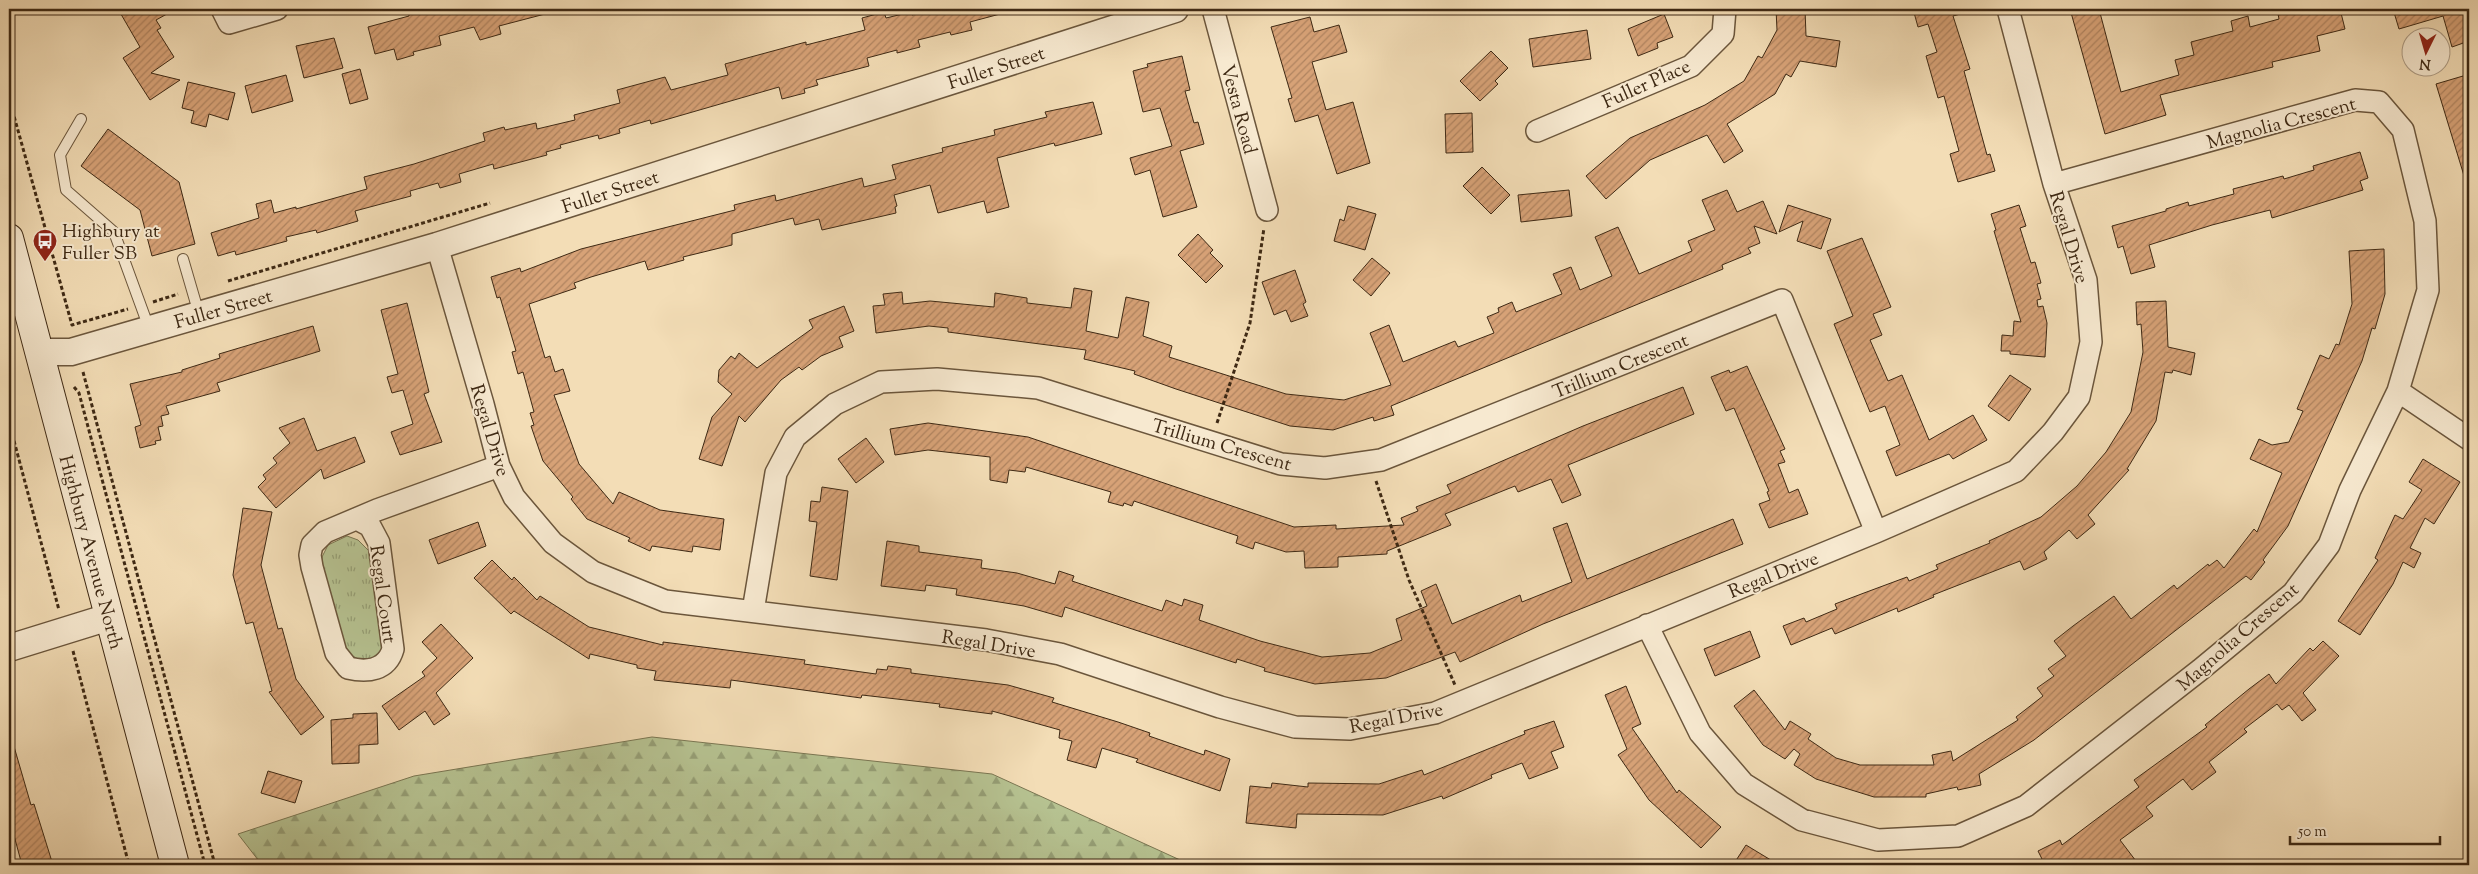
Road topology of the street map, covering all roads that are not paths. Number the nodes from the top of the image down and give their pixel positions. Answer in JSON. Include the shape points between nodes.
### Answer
{"nodes":[{"id":1,"x":222,"y":9,"type":"edge"},
{"id":2,"x":277,"y":9,"type":"edge"},
{"id":3,"x":1175,"y":9,"type":"edge"},
{"id":4,"x":1213,"y":9,"type":"edge"},
{"id":5,"x":1725,"y":9,"type":"edge"},
{"id":6,"x":2008,"y":9,"type":"edge"},
{"id":7,"x":81,"y":119,"type":"dead end"},
{"id":8,"x":1537,"y":131,"type":"dead end"},
{"id":9,"x":2054,"y":184,"type":"junction"},
{"id":10,"x":1267,"y":210,"type":"road end"},
{"id":11,"x":9,"y":238,"type":"edge"},
{"id":12,"x":437,"y":246,"type":"junction"},
{"id":13,"x":183,"y":259,"type":"dead end"},
{"id":14,"x":195,"y":303,"type":"junction"},
{"id":15,"x":145,"y":318,"type":"junction"},
{"id":16,"x":40,"y":352,"type":"junction"},
{"id":17,"x":2398,"y":391,"type":"junction"},
{"id":18,"x":2469,"y":439,"type":"edge"},
{"id":19,"x":499,"y":466,"type":"junction"},
{"id":20,"x":357,"y":519,"type":"junction"},
{"id":21,"x":1876,"y":532,"type":"junction"},
{"id":22,"x":753,"y":611,"type":"junction"},
{"id":23,"x":109,"y":617,"type":"junction"},
{"id":24,"x":1647,"y":625,"type":"junction"},
{"id":25,"x":9,"y":648,"type":"edge"},
{"id":26,"x":175,"y":865,"type":"edge"}],
"edges":[{"from":1,"to":2,"type":"street","via":[[229,23]]},
{"from":3,"to":12,"type":"street","name":"Fuller Street"},
{"from":4,"to":10,"type":"street","name":"Vesta Road"},
{"from":5,"to":8,"type":"street","name":"Fuller Place","via":[[1723,34],[1691,66]]},
{"from":6,"to":9,"type":"street","name":"Regal Drive"},
{"from":7,"to":15,"type":"lane","via":[[60,156],[66,190],[114,232]]},
{"from":9,"to":17,"type":"street","name":"Magnolia Crescent","via":[[2355,100],[2379,102],[2403,130],[2425,221],[2428,290]]},
{"from":9,"to":21,"type":"street","name":"Regal Drive","via":[[2086,280],[2091,342],[2079,396],[2053,432],[2016,471]]},
{"from":11,"to":16,"type":"main road","name":"Highbury Avenue North"},
{"from":12,"to":14,"type":"street","name":"Fuller Street"},
{"from":12,"to":19,"type":"street","name":"Regal Drive"},
{"from":13,"to":14,"type":"lane"},
{"from":14,"to":15,"type":"street","name":"Fuller Street"},
{"from":15,"to":16,"type":"street","name":"Fuller Street","via":[[77,350]]},
{"from":16,"to":23,"type":"main road","name":"Highbury Avenue North"},
{"from":17,"to":18,"type":"street"},
{"from":17,"to":24,"type":"street","name":"Magnolia Crescent","via":[[2350,490],[2329,545],[2293,593],[2026,806],[1958,836],[1878,840],[1802,820],[1744,784],[1700,733]]},
{"from":19,"to":20,"type":"street","name":"Regal Court"},
{"from":19,"to":22,"type":"street","name":"Regal Drive","via":[[514,497],[553,542],[593,572],[665,601]]},
{"from":20,"to":20,"type":"street","name":"Regal Court","via":[[325,532],[312,546],[310,555],[336,653],[348,668],[368,670],[385,665],[393,649],[379,543],[370,526]]},
{"from":21,"to":22,"type":"street","name":"Trillium Crescent","via":[[1782,300],[1381,460],[1325,468],[1281,464],[1038,388],[937,379],[881,382],[835,404],[795,437],[776,473]]},
{"from":21,"to":24,"type":"street","name":"Regal Drive"},
{"from":22,"to":24,"type":"street","name":"Regal Drive","via":[[986,640],[1060,654],[1220,707],[1295,727],[1350,729],[1435,713]]},
{"from":23,"to":25,"type":"street"},
{"from":23,"to":26,"type":"main road","name":"Highbury Avenue North"}]}
